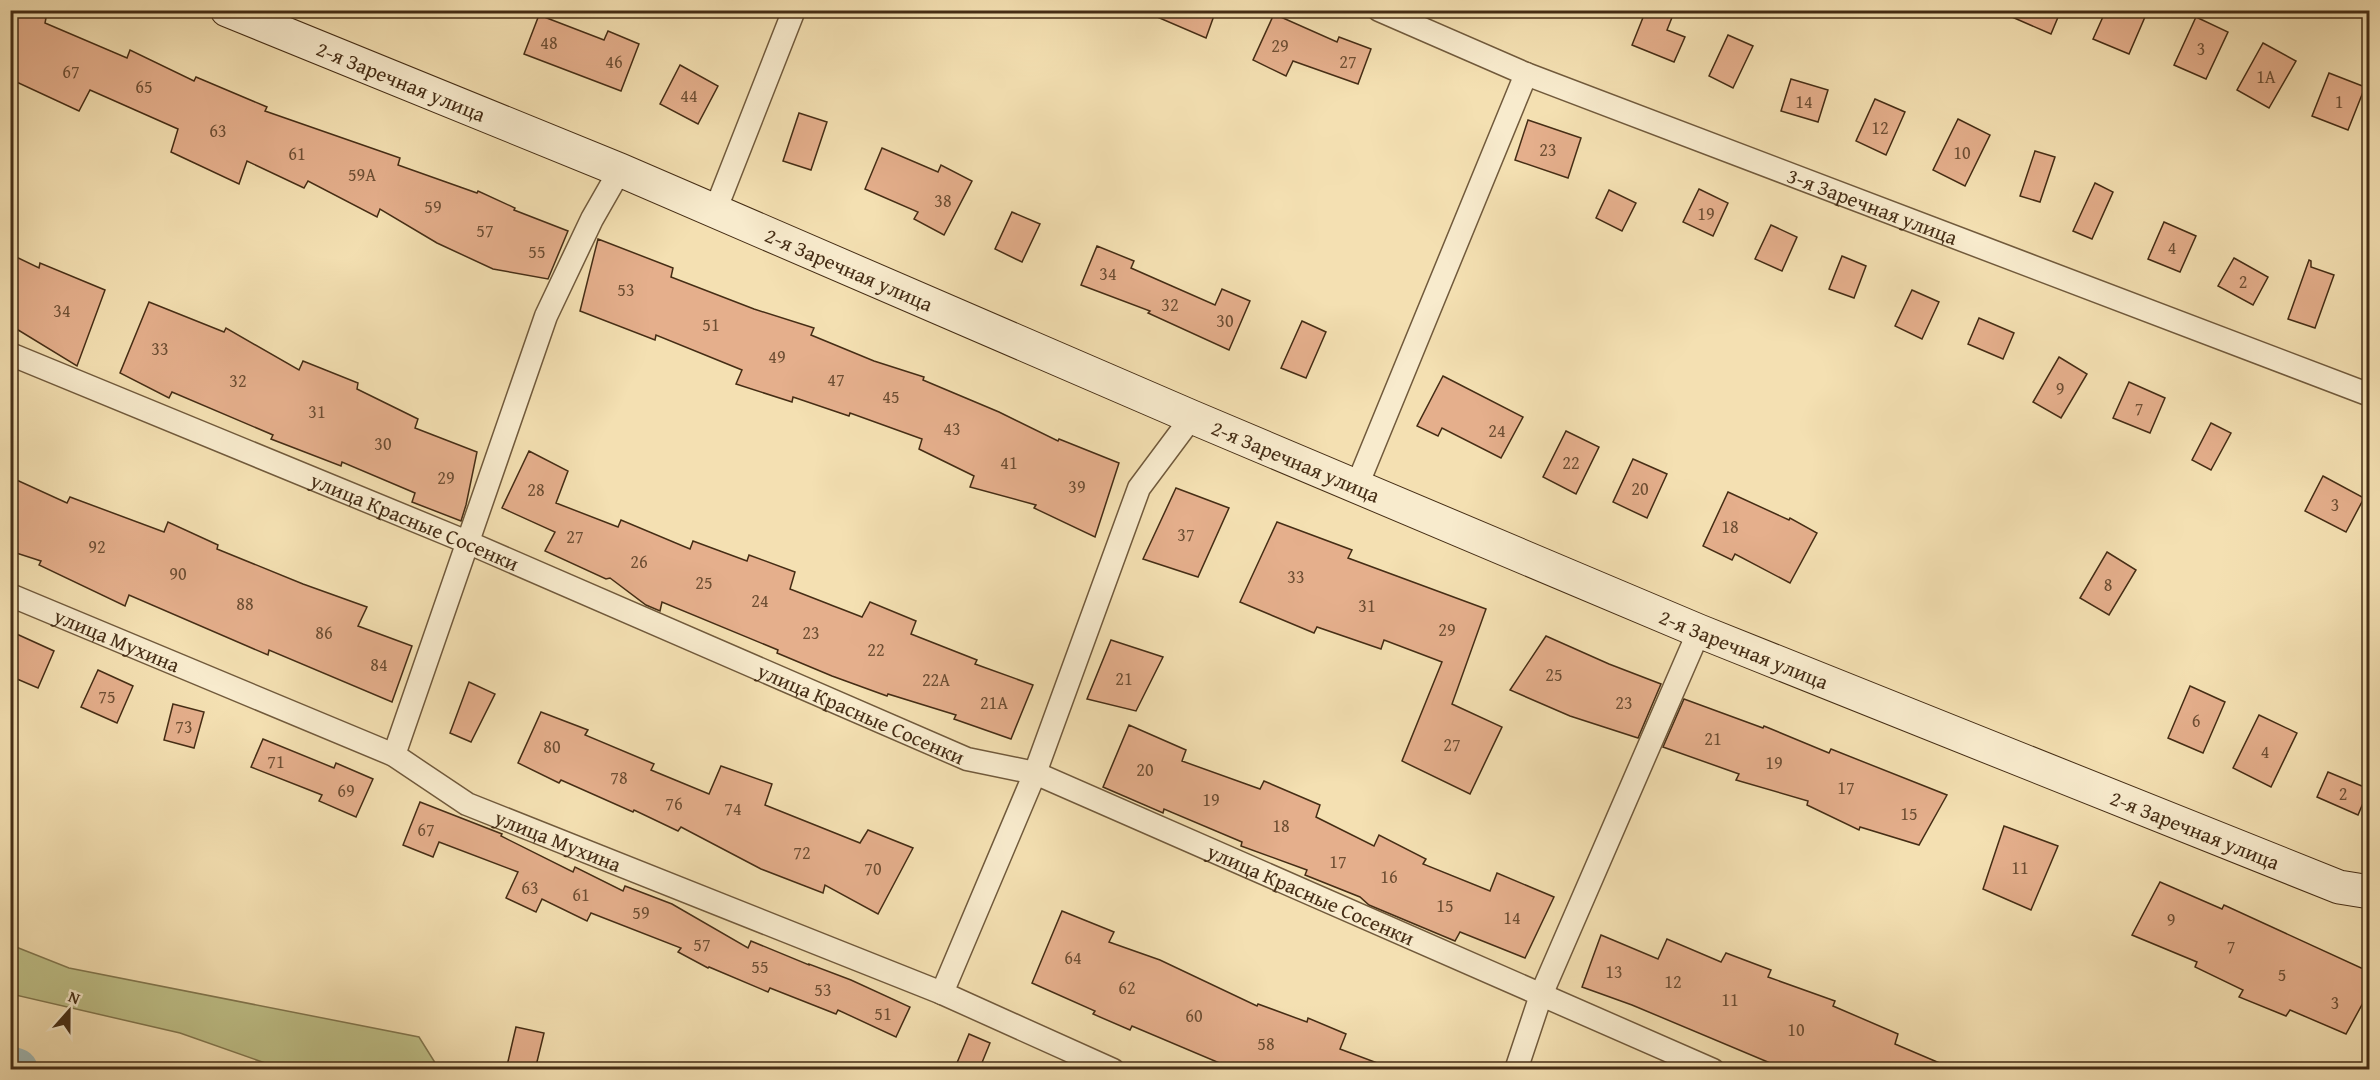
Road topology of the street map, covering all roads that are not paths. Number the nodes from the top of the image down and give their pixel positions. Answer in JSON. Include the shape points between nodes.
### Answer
{"nodes":[{"id":1,"x":227,"y":10,"type":"edge"},
{"id":2,"x":794,"y":10,"type":"edge"},
{"id":3,"x":1379,"y":10,"type":"edge"},
{"id":4,"x":1526,"y":74,"type":"junction"},
{"id":5,"x":620,"y":170,"type":"junction"},
{"id":6,"x":716,"y":211,"type":"junction"},
{"id":7,"x":10,"y":354,"type":"edge"},
{"id":8,"x":2370,"y":395,"type":"edge"},
{"id":9,"x":1192,"y":417,"type":"junction"},
{"id":10,"x":1356,"y":488,"type":"junction"},
{"id":11,"x":467,"y":542,"type":"junction"},
{"id":12,"x":10,"y":595,"type":"edge"},
{"id":13,"x":1699,"y":630,"type":"junction"},
{"id":14,"x":394,"y":755,"type":"junction"},
{"id":15,"x":1035,"y":773,"type":"junction"},
{"id":16,"x":2370,"y":892,"type":"edge"},
{"id":17,"x":942,"y":993,"type":"junction"},
{"id":18,"x":1541,"y":995,"type":"junction"},
{"id":19,"x":1113,"y":1070,"type":"edge"},
{"id":20,"x":1516,"y":1070,"type":"edge"},
{"id":21,"x":1713,"y":1070,"type":"edge"}],
"edges":[{"from":1,"to":5,"type":"main road","name":"2-я Заречная улица"},
{"from":2,"to":6,"type":"street"},
{"from":3,"to":4,"type":"street","name":"3-я Заречная улица"},
{"from":4,"to":8,"type":"street","name":"3-я Заречная улица"},
{"from":4,"to":10,"type":"street"},
{"from":5,"to":6,"type":"main road","name":"2-я Заречная улица"},
{"from":5,"to":11,"type":"street","via":[[546,316]]},
{"from":6,"to":9,"type":"main road","name":"2-я Заречная улица"},
{"from":7,"to":11,"type":"street","name":"улица Красные Сосенки"},
{"from":9,"to":10,"type":"main road","name":"2-я Заречная улица"},
{"from":9,"to":15,"type":"street","via":[[1139,488]]},
{"from":10,"to":13,"type":"main road","name":"2-я Заречная улица"},
{"from":11,"to":14,"type":"street"},
{"from":11,"to":15,"type":"street","name":"улица Красные Сосенки","via":[[967,759]]},
{"from":12,"to":14,"type":"street","name":"улица Мухина"},
{"from":13,"to":16,"type":"main road","name":"2-я Заречная улица","via":[[2339,887]]},
{"from":13,"to":18,"type":"street"},
{"from":14,"to":17,"type":"street","name":"улица Мухина","via":[[468,804]]},
{"from":15,"to":17,"type":"street"},
{"from":15,"to":18,"type":"street","name":"улица Красные Сосенки"},
{"from":17,"to":19,"type":"street","name":"улица Мухина"},
{"from":18,"to":20,"type":"street"},
{"from":18,"to":21,"type":"street","name":"улица Красные Сосенки"}]}
